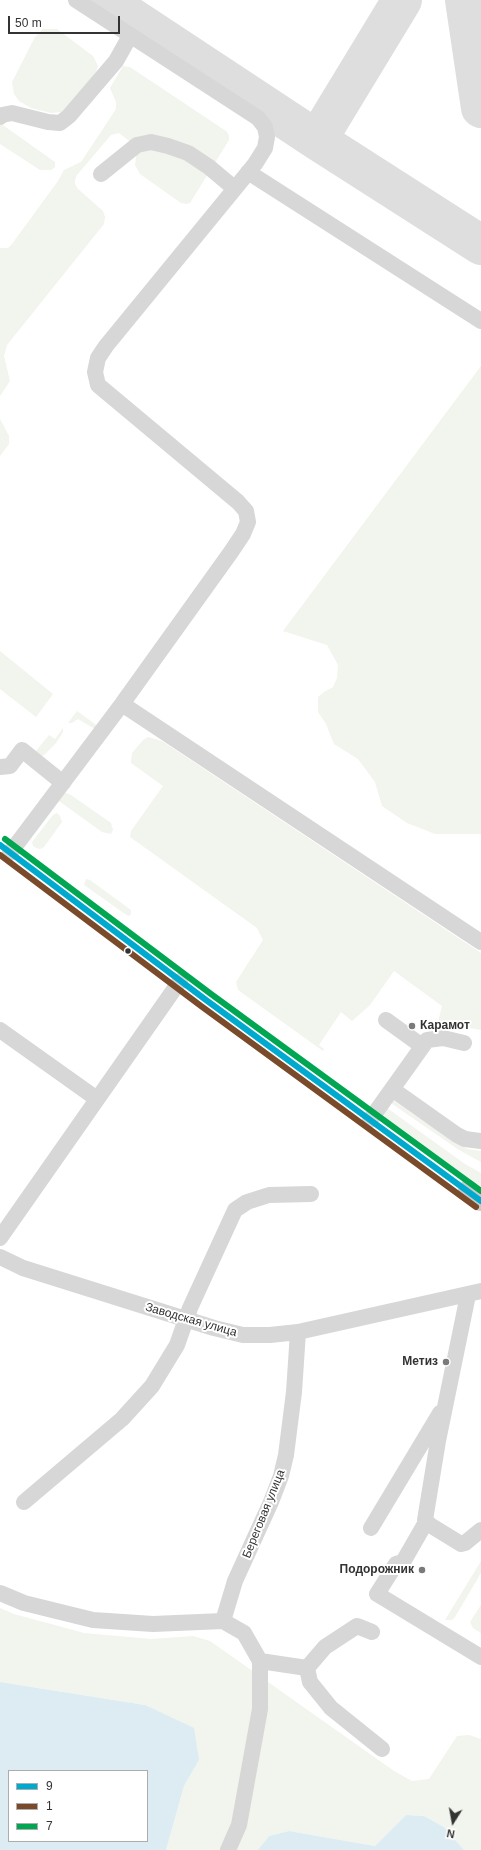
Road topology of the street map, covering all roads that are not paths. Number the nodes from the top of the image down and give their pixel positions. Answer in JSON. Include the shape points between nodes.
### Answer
{"nodes":[{"id":1,"x":76,"y":0,"type":"edge"},
{"id":2,"x":130,"y":36,"type":"junction"},
{"id":3,"x":0,"y":117,"type":"edge"},
{"id":4,"x":248,"y":172,"type":"junction"},
{"id":5,"x":101,"y":174,"type":"dead end"},
{"id":6,"x":234,"y":188,"type":"junction"},
{"id":7,"x":481,"y":321,"type":"edge"},
{"id":8,"x":122,"y":704,"type":"junction"},
{"id":9,"x":0,"y":767,"type":"edge"},
{"id":10,"x":63,"y":783,"type":"junction"},
{"id":11,"x":10,"y":853,"type":"dead end"},
{"id":12,"x":481,"y":942,"type":"edge"},
{"id":13,"x":180,"y":981,"type":"dead end"},
{"id":14,"x":386,"y":1020,"type":"dead end"},
{"id":15,"x":0,"y":1030,"type":"edge"},
{"id":16,"x":464,"y":1043,"type":"dead end"},
{"id":17,"x":422,"y":1046,"type":"junction"},
{"id":18,"x":392,"y":1089,"type":"junction"},
{"id":19,"x":97,"y":1099,"type":"junction"},
{"id":20,"x":370,"y":1120,"type":"dead end"},
{"id":21,"x":481,"y":1142,"type":"edge"},
{"id":22,"x":311,"y":1194,"type":"dead end"},
{"id":23,"x":0,"y":1238,"type":"edge"},
{"id":24,"x":0,"y":1257,"type":"edge"},
{"id":25,"x":474,"y":1293,"type":"edge"},
{"id":26,"x":186,"y":1319,"type":"junction"},
{"id":27,"x":298,"y":1332,"type":"junction"},
{"id":28,"x":446,"y":1404,"type":"junction"},
{"id":29,"x":24,"y":1502,"type":"dead end"},
{"id":30,"x":426,"y":1522,"type":"junction"},
{"id":31,"x":371,"y":1528,"type":"dead end"},
{"id":32,"x":481,"y":1530,"type":"edge"},
{"id":33,"x":0,"y":1593,"type":"edge"},
{"id":34,"x":223,"y":1620,"type":"junction"},
{"id":35,"x":372,"y":1632,"type":"dead end"},
{"id":36,"x":481,"y":1657,"type":"edge"},
{"id":37,"x":260,"y":1661,"type":"junction"},
{"id":38,"x":307,"y":1668,"type":"junction"},
{"id":39,"x":382,"y":1749,"type":"dead end"},
{"id":40,"x":228,"y":1850,"type":"edge"}],
"edges":[{"from":1,"to":2,"type":"street"},
{"from":2,"to":3,"type":"street","via":[[116,61],[60,123],[12,113]]},
{"from":2,"to":4,"type":"street","via":[[258,118],[265,126],[265,148]]},
{"from":4,"to":6,"type":"street"},
{"from":4,"to":7,"type":"street"},
{"from":5,"to":6,"type":"street","via":[[137,145],[151,142],[188,154],[210,167]]},
{"from":6,"to":8,"type":"street","via":[[98,358],[95,372],[98,385],[238,502],[246,511],[248,522],[231,552]]},
{"from":8,"to":10,"type":"street"},
{"from":8,"to":12,"type":"street"},
{"from":9,"to":10,"type":"street","via":[[10,766],[22,750]]},
{"from":10,"to":11,"type":"street"},
{"from":13,"to":19,"type":"street"},
{"from":14,"to":17,"type":"street"},
{"from":15,"to":19,"type":"street"},
{"from":16,"to":17,"type":"street","via":[[433,1038]]},
{"from":17,"to":18,"type":"street"},
{"from":18,"to":20,"type":"street"},
{"from":18,"to":21,"type":"street","via":[[457,1135]]},
{"from":19,"to":23,"type":"street"},
{"from":22,"to":26,"type":"street","via":[[269,1195],[247,1202],[235,1210]]},
{"from":24,"to":26,"type":"street","name":"Заводская улица","via":[[23,1268]]},
{"from":25,"to":27,"type":"street","name":"Заводская улица"},
{"from":25,"to":28,"type":"street"},
{"from":26,"to":27,"type":"street","name":"Заводская улица","via":[[242,1335]]},
{"from":26,"to":29,"type":"street","via":[[177,1346],[152,1386],[122,1419]]},
{"from":27,"to":34,"type":"street","name":"Береговая улица","via":[[294,1392],[281,1476],[235,1582]]},
{"from":28,"to":30,"type":"street"},
{"from":28,"to":31,"type":"street"},
{"from":30,"to":32,"type":"street","via":[[461,1544],[465,1544]]},
{"from":30,"to":36,"type":"street","via":[[403,1562],[396,1564],[377,1594]]},
{"from":33,"to":34,"type":"street","via":[[24,1603],[93,1620],[153,1624]]},
{"from":34,"to":37,"type":"street","via":[[244,1633]]},
{"from":35,"to":38,"type":"street","via":[[357,1626],[324,1647]]},
{"from":37,"to":38,"type":"street"},
{"from":37,"to":40,"type":"street","via":[[260,1709],[239,1825]]},
{"from":38,"to":39,"type":"street","via":[[310,1682],[331,1708]]}]}
